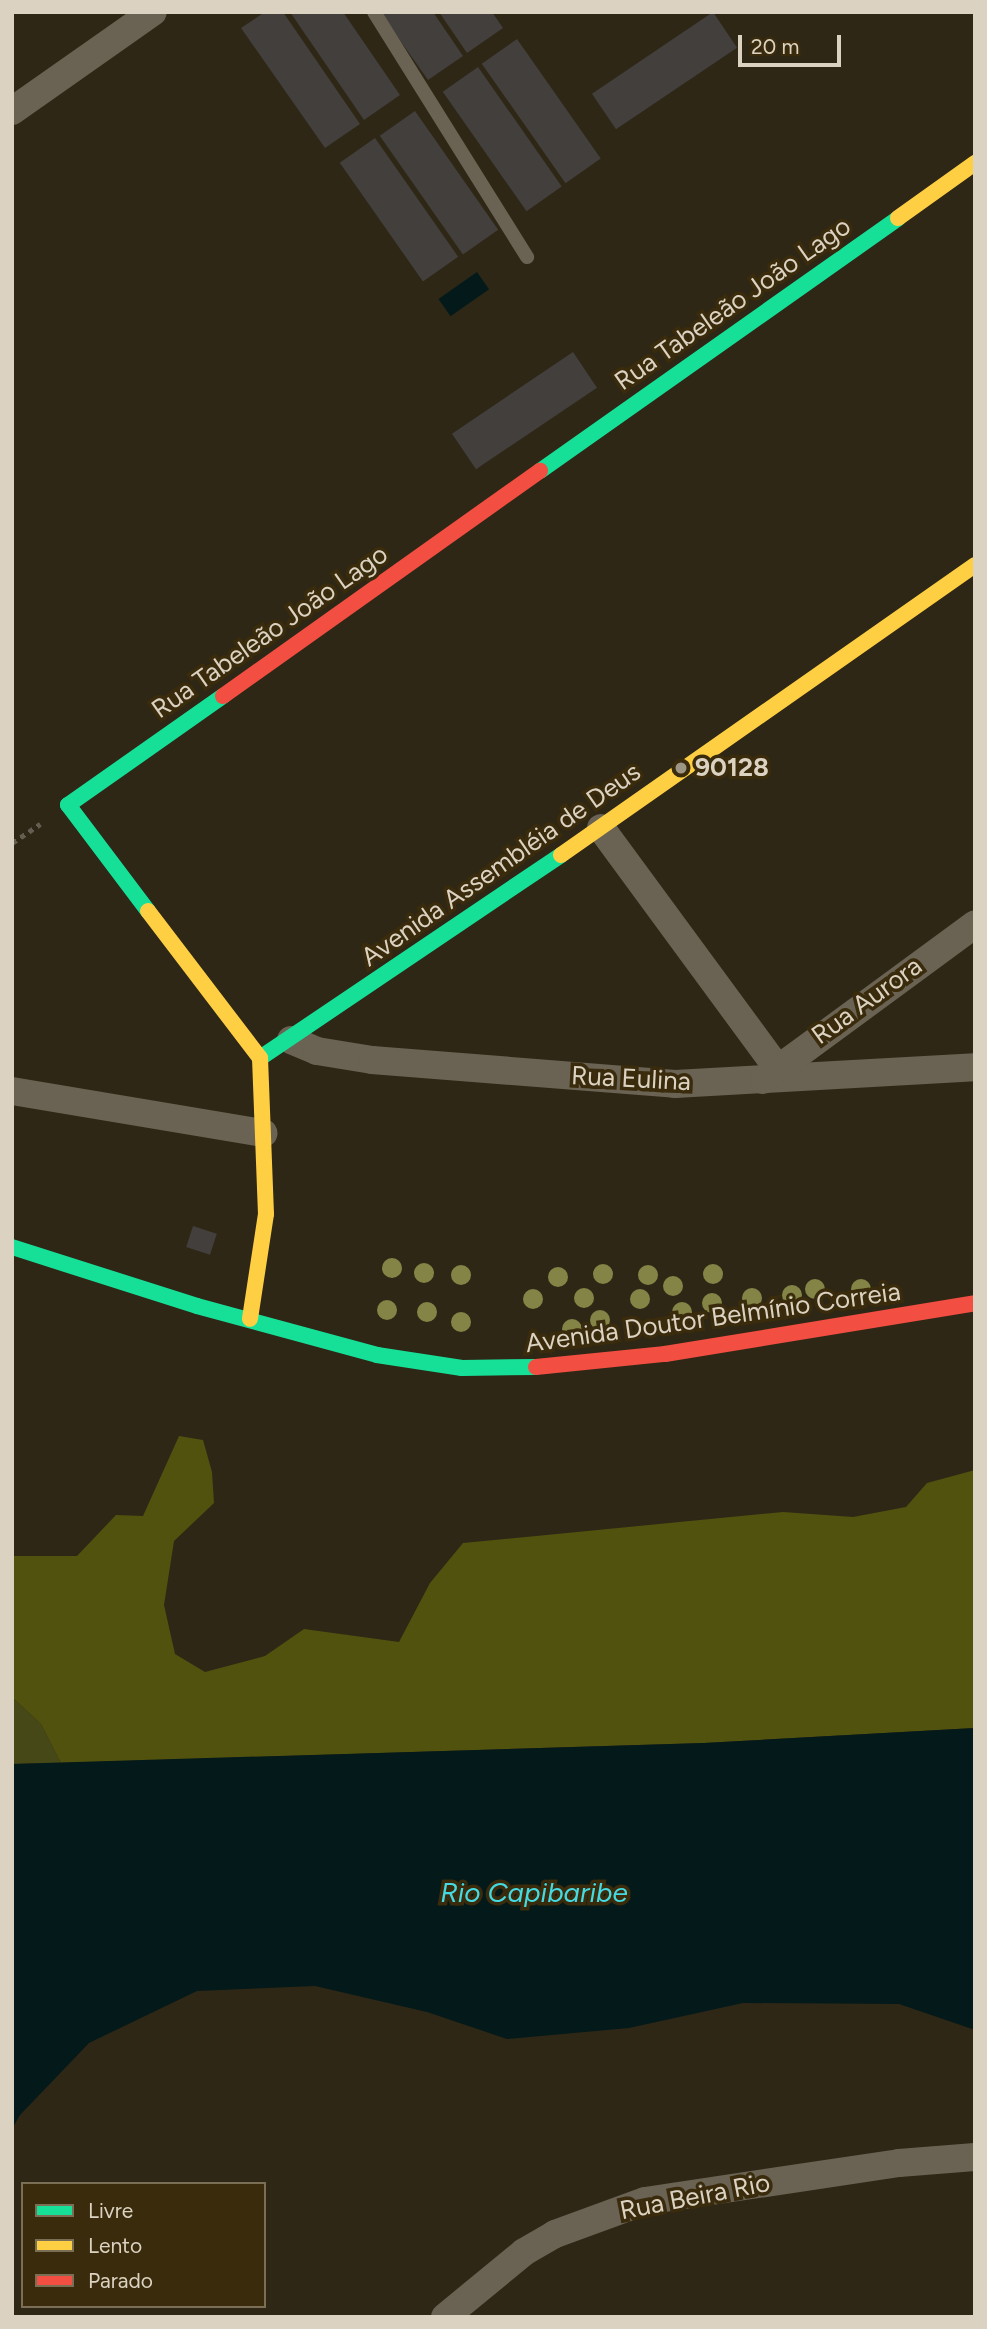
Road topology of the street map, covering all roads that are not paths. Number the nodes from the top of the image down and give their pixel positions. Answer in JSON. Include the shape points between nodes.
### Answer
{"nodes":[{"id":1,"x":153,"y":12,"type":"edge"},
{"id":2,"x":374,"y":12,"type":"edge"},
{"id":3,"x":12,"y":111,"type":"edge"},
{"id":4,"x":975,"y":163,"type":"edge"},
{"id":5,"x":527,"y":257,"type":"dead end"},
{"id":6,"x":975,"y":565,"type":"edge"},
{"id":7,"x":601,"y":828,"type":"junction"},
{"id":8,"x":975,"y":924,"type":"edge"},
{"id":9,"x":291,"y":1040,"type":"junction"},
{"id":10,"x":260,"y":1058,"type":"junction"},
{"id":11,"x":975,"y":1067,"type":"edge"},
{"id":12,"x":769,"y":1074,"type":"junction"},
{"id":13,"x":12,"y":1091,"type":"edge"},
{"id":14,"x":264,"y":1133,"type":"junction"},
{"id":15,"x":12,"y":1247,"type":"edge"},
{"id":16,"x":975,"y":1303,"type":"edge"},
{"id":17,"x":250,"y":1319,"type":"junction"},
{"id":18,"x":975,"y":2157,"type":"edge"},
{"id":19,"x":445,"y":2317,"type":"edge"}],
"edges":[{"from":1,"to":3,"type":"street"},
{"from":2,"to":5,"type":"lane"},
{"from":4,"to":10,"type":"street","name":"Rua Tabeleão João Lago","via":[[68,805]]},
{"from":6,"to":7,"type":"street","name":"Avenida Assembléia de Deus"},
{"from":7,"to":9,"type":"street","name":"Avenida Assembléia de Deus"},
{"from":7,"to":12,"type":"street"},
{"from":8,"to":12,"type":"street","name":"Rua Aurora"},
{"from":9,"to":10,"type":"street","name":"Avenida Assembléia de Deus"},
{"from":9,"to":12,"type":"street","name":"Rua Eulina","via":[[317,1051],[372,1060],[675,1084]]},
{"from":10,"to":14,"type":"street"},
{"from":11,"to":12,"type":"street","name":"Rua Eulina"},
{"from":13,"to":14,"type":"street"},
{"from":14,"to":17,"type":"street","via":[[265,1228]]},
{"from":15,"to":17,"type":"street","name":"Avenida Doutor Belmínio Correia"},
{"from":16,"to":17,"type":"street","name":"Avenida Doutor Belmínio Correia","via":[[666,1354],[511,1370],[421,1364]]},
{"from":18,"to":19,"type":"street","name":"Rua Beira Rio","via":[[899,2163],[645,2202],[555,2234],[524,2252]]}]}
